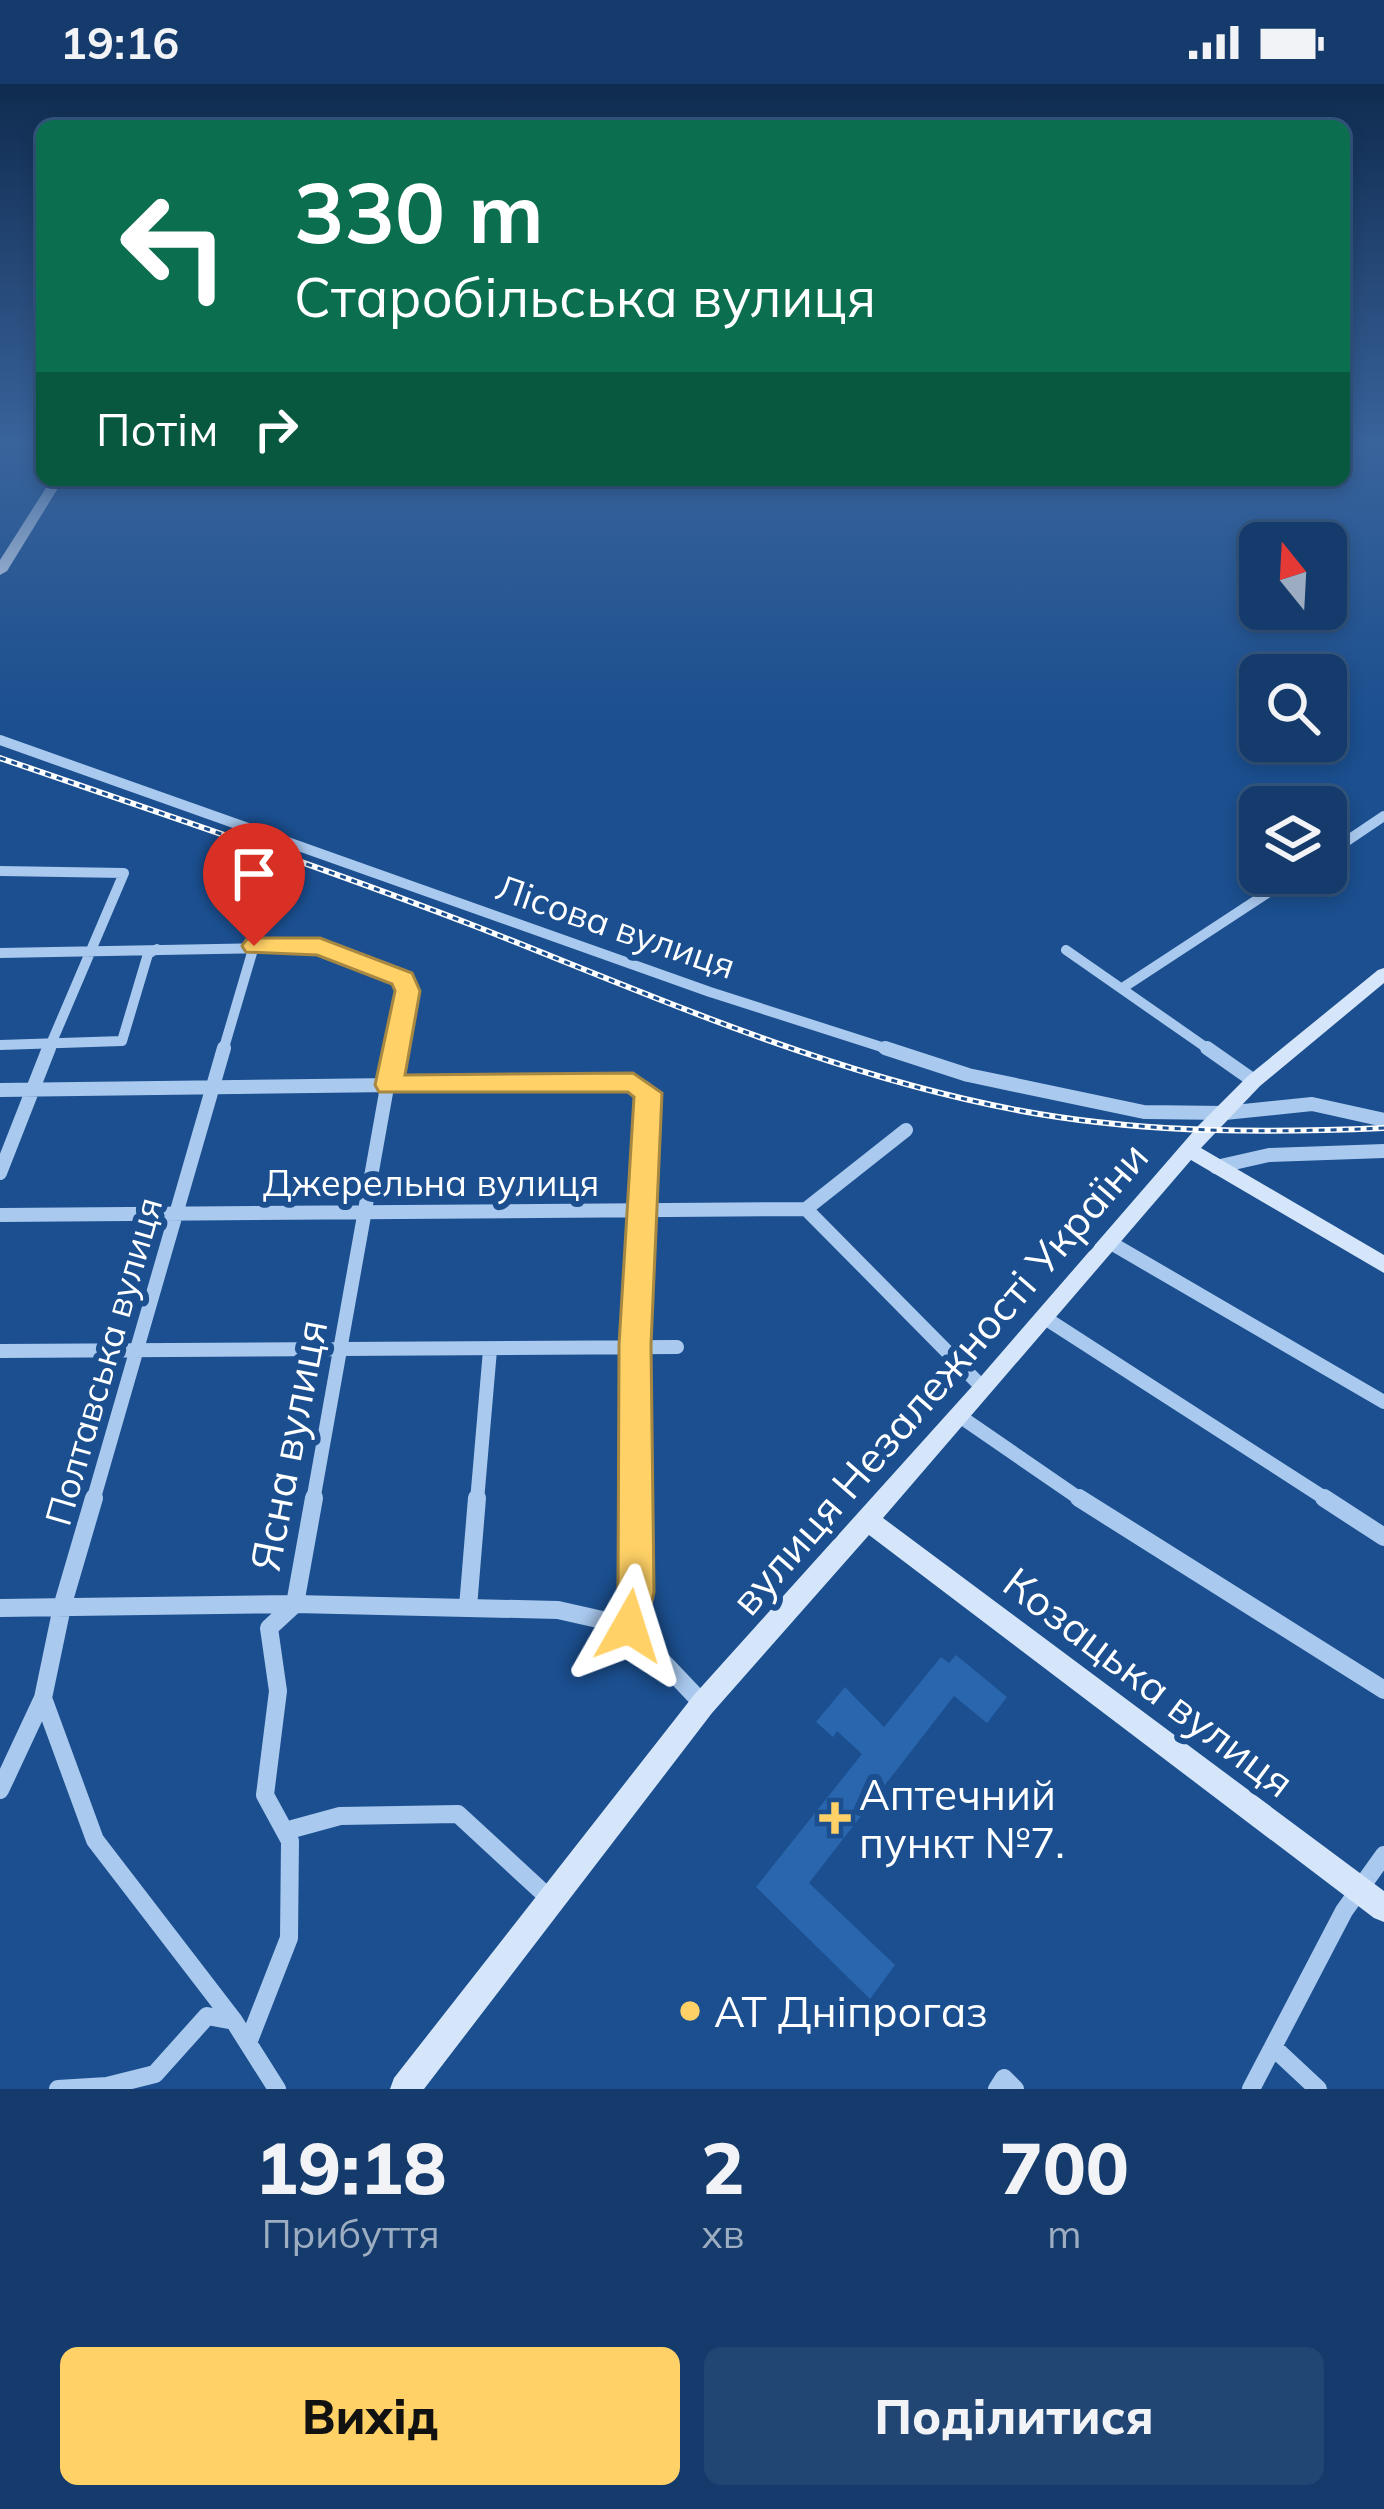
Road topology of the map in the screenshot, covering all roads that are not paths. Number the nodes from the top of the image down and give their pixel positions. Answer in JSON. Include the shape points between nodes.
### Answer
{"nodes":[{"id":1,"x":22,"y":537,"type":"edge"},
{"id":2,"x":0,"y":571,"type":"edge"},
{"id":3,"x":0,"y":740,"type":"edge"},
{"id":4,"x":1384,"y":817,"type":"edge"},
{"id":5,"x":1347,"y":841,"type":"edge"},
{"id":6,"x":0,"y":871,"type":"edge"},
{"id":7,"x":1266,"y":894,"type":"edge"},
{"id":8,"x":254,"y":946,"type":"junction"},
{"id":9,"x":158,"y":949,"type":"junction"},
{"id":10,"x":1066,"y":950,"type":"dead end"},
{"id":11,"x":87,"y":952,"type":"junction"},
{"id":12,"x":0,"y":953,"type":"edge"},
{"id":13,"x":1384,"y":974,"type":"edge"},
{"id":14,"x":1124,"y":987,"type":"junction"},
{"id":15,"x":53,"y":1044,"type":"junction"},
{"id":16,"x":0,"y":1045,"type":"edge"},
{"id":17,"x":1253,"y":1082,"type":"junction"},
{"id":18,"x":389,"y":1085,"type":"junction"},
{"id":19,"x":212,"y":1087,"type":"junction"},
{"id":20,"x":0,"y":1090,"type":"edge"},
{"id":21,"x":35,"y":1090,"type":"junction"},
{"id":22,"x":1225,"y":1113,"type":"junction"},
{"id":23,"x":1384,"y":1120,"type":"edge"},
{"id":24,"x":906,"y":1130,"type":"dead end"},
{"id":25,"x":1191,"y":1151,"type":"junction"},
{"id":26,"x":1384,"y":1151,"type":"edge"},
{"id":27,"x":1216,"y":1167,"type":"junction"},
{"id":28,"x":0,"y":1173,"type":"edge"},
{"id":29,"x":806,"y":1209,"type":"junction"},
{"id":30,"x":368,"y":1210,"type":"junction"},
{"id":31,"x":177,"y":1213,"type":"junction"},
{"id":32,"x":643,"y":1213,"type":"junction"},
{"id":33,"x":0,"y":1215,"type":"edge"},
{"id":34,"x":1111,"y":1243,"type":"junction"},
{"id":35,"x":1384,"y":1264,"type":"edge"},
{"id":36,"x":1045,"y":1318,"type":"junction"},
{"id":37,"x":635,"y":1345,"type":"junction"},
{"id":38,"x":676,"y":1347,"type":"dead end"},
{"id":39,"x":343,"y":1348,"type":"junction"},
{"id":40,"x":139,"y":1349,"type":"junction"},
{"id":41,"x":490,"y":1350,"type":"junction"},
{"id":42,"x":0,"y":1352,"type":"edge"},
{"id":43,"x":984,"y":1389,"type":"junction"},
{"id":44,"x":1384,"y":1402,"type":"edge"},
{"id":45,"x":958,"y":1415,"type":"junction"},
{"id":46,"x":867,"y":1520,"type":"junction"},
{"id":47,"x":1384,"y":1537,"type":"edge"},
{"id":48,"x":295,"y":1604,"type":"junction"},
{"id":49,"x":62,"y":1607,"type":"junction"},
{"id":50,"x":468,"y":1607,"type":"junction"},
{"id":51,"x":0,"y":1608,"type":"edge"},
{"id":52,"x":629,"y":1626,"type":"junction"},
{"id":53,"x":1384,"y":1690,"type":"edge"},
{"id":54,"x":43,"y":1698,"type":"junction"},
{"id":55,"x":703,"y":1704,"type":"junction"},
{"id":56,"x":0,"y":1790,"type":"edge"},
{"id":57,"x":284,"y":1831,"type":"junction"},
{"id":58,"x":1384,"y":1855,"type":"edge"},
{"id":59,"x":1360,"y":1889,"type":"junction"},
{"id":60,"x":550,"y":1899,"type":"junction"},
{"id":61,"x":1384,"y":1908,"type":"edge"},
{"id":62,"x":234,"y":2021,"type":"junction"},
{"id":63,"x":248,"y":2043,"type":"junction"},
{"id":64,"x":1273,"y":2047,"type":"junction"},
{"id":65,"x":58,"y":2089,"type":"edge"},
{"id":66,"x":277,"y":2089,"type":"edge"},
{"id":67,"x":405,"y":2089,"type":"edge"},
{"id":68,"x":1251,"y":2089,"type":"edge"},
{"id":69,"x":1318,"y":2089,"type":"edge"}],
"edges":[{"from":1,"to":2,"type":"main road"},
{"from":3,"to":22,"type":"street","name":"Лісова вулиця","via":[[968,1075],[1144,1112]]},
{"from":4,"to":5,"type":"street"},
{"from":6,"to":11,"type":"street","via":[[124,874]]},
{"from":7,"to":14,"type":"street"},
{"from":8,"to":9,"type":"street"},
{"from":8,"to":18,"type":"street","name":"Ясна вулиця","via":[[320,946],[406,984]]},
{"from":8,"to":19,"type":"street","name":"Полтавська вулиця"},
{"from":9,"to":11,"type":"street"},
{"from":9,"to":15,"type":"street","via":[[148,955],[122,1041]]},
{"from":10,"to":14,"type":"street"},
{"from":11,"to":12,"type":"street"},
{"from":11,"to":15,"type":"street"},
{"from":13,"to":17,"type":"street","name":"вулиця Незалежності України"},
{"from":14,"to":17,"type":"street"},
{"from":15,"to":16,"type":"street"},
{"from":15,"to":21,"type":"street"},
{"from":17,"to":22,"type":"street","name":"вулиця Незалежності України"},
{"from":18,"to":19,"type":"street"},
{"from":18,"to":30,"type":"street","name":"Ясна вулиця"},
{"from":18,"to":32,"type":"street","via":[[645,1088]]},
{"from":19,"to":21,"type":"street"},
{"from":19,"to":31,"type":"street","name":"Полтавська вулиця"},
{"from":20,"to":21,"type":"street"},
{"from":21,"to":28,"type":"street"},
{"from":22,"to":23,"type":"street","name":"Лісова вулиця","via":[[1312,1104]]},
{"from":22,"to":25,"type":"street","name":"вулиця Незалежності України"},
{"from":24,"to":29,"type":"street"},
{"from":25,"to":27,"type":"street"},
{"from":25,"to":34,"type":"street","name":"вулиця Незалежності України"},
{"from":26,"to":27,"type":"street","via":[[1268,1155]]},
{"from":27,"to":35,"type":"street"},
{"from":29,"to":32,"type":"street","name":"Джерельна вулиця"},
{"from":29,"to":43,"type":"street"},
{"from":30,"to":31,"type":"street","name":"Джерельна вулиця"},
{"from":30,"to":32,"type":"street","name":"Джерельна вулиця"},
{"from":30,"to":39,"type":"street","name":"Ясна вулиця"},
{"from":31,"to":33,"type":"street","name":"Джерельна вулиця"},
{"from":31,"to":40,"type":"street","name":"Полтавська вулиця"},
{"from":32,"to":37,"type":"street"},
{"from":34,"to":36,"type":"street","name":"вулиця Незалежності України"},
{"from":34,"to":44,"type":"street"},
{"from":36,"to":43,"type":"street","name":"вулиця Незалежності України"},
{"from":36,"to":47,"type":"street"},
{"from":37,"to":38,"type":"street"},
{"from":37,"to":41,"type":"street"},
{"from":37,"to":52,"type":"street","via":[[636,1592]]},
{"from":39,"to":40,"type":"street"},
{"from":39,"to":41,"type":"street"},
{"from":39,"to":48,"type":"street","name":"Ясна вулиця"},
{"from":40,"to":42,"type":"street"},
{"from":40,"to":49,"type":"street","name":"Полтавська вулиця"},
{"from":41,"to":50,"type":"street"},
{"from":43,"to":45,"type":"street","name":"вулиця Незалежності України"},
{"from":45,"to":46,"type":"street","name":"вулиця Незалежності України"},
{"from":45,"to":53,"type":"street","via":[[1121,1528]]},
{"from":46,"to":55,"type":"street","name":"вулиця Незалежності України"},
{"from":46,"to":59,"type":"street","name":"Козацька вулиця"},
{"from":48,"to":49,"type":"street"},
{"from":48,"to":50,"type":"street"},
{"from":48,"to":57,"type":"street","name":"Ясна вулиця","via":[[269,1628],[278,1691],[265,1796]]},
{"from":49,"to":51,"type":"street"},
{"from":49,"to":54,"type":"street","name":"Полтавська вулиця"},
{"from":50,"to":52,"type":"street","via":[[558,1610]]},
{"from":52,"to":55,"type":"street"},
{"from":54,"to":56,"type":"street","name":"Полтавська вулиця"},
{"from":54,"to":62,"type":"street","via":[[94,1840]]},
{"from":55,"to":60,"type":"street","name":"вулиця Незалежності України"},
{"from":57,"to":60,"type":"street","via":[[340,1816],[458,1814]]},
{"from":57,"to":63,"type":"street","name":"Ясна вулиця","via":[[289,1938]]},
{"from":58,"to":59,"type":"street"},
{"from":59,"to":61,"type":"street","name":"Козацька вулиця"},
{"from":59,"to":64,"type":"street"},
{"from":60,"to":67,"type":"street","name":"вулиця Незалежності України"},
{"from":62,"to":63,"type":"street"},
{"from":62,"to":65,"type":"street","via":[[207,2016],[155,2074]]},
{"from":63,"to":66,"type":"street"},
{"from":64,"to":68,"type":"street"},
{"from":64,"to":69,"type":"street"}]}
